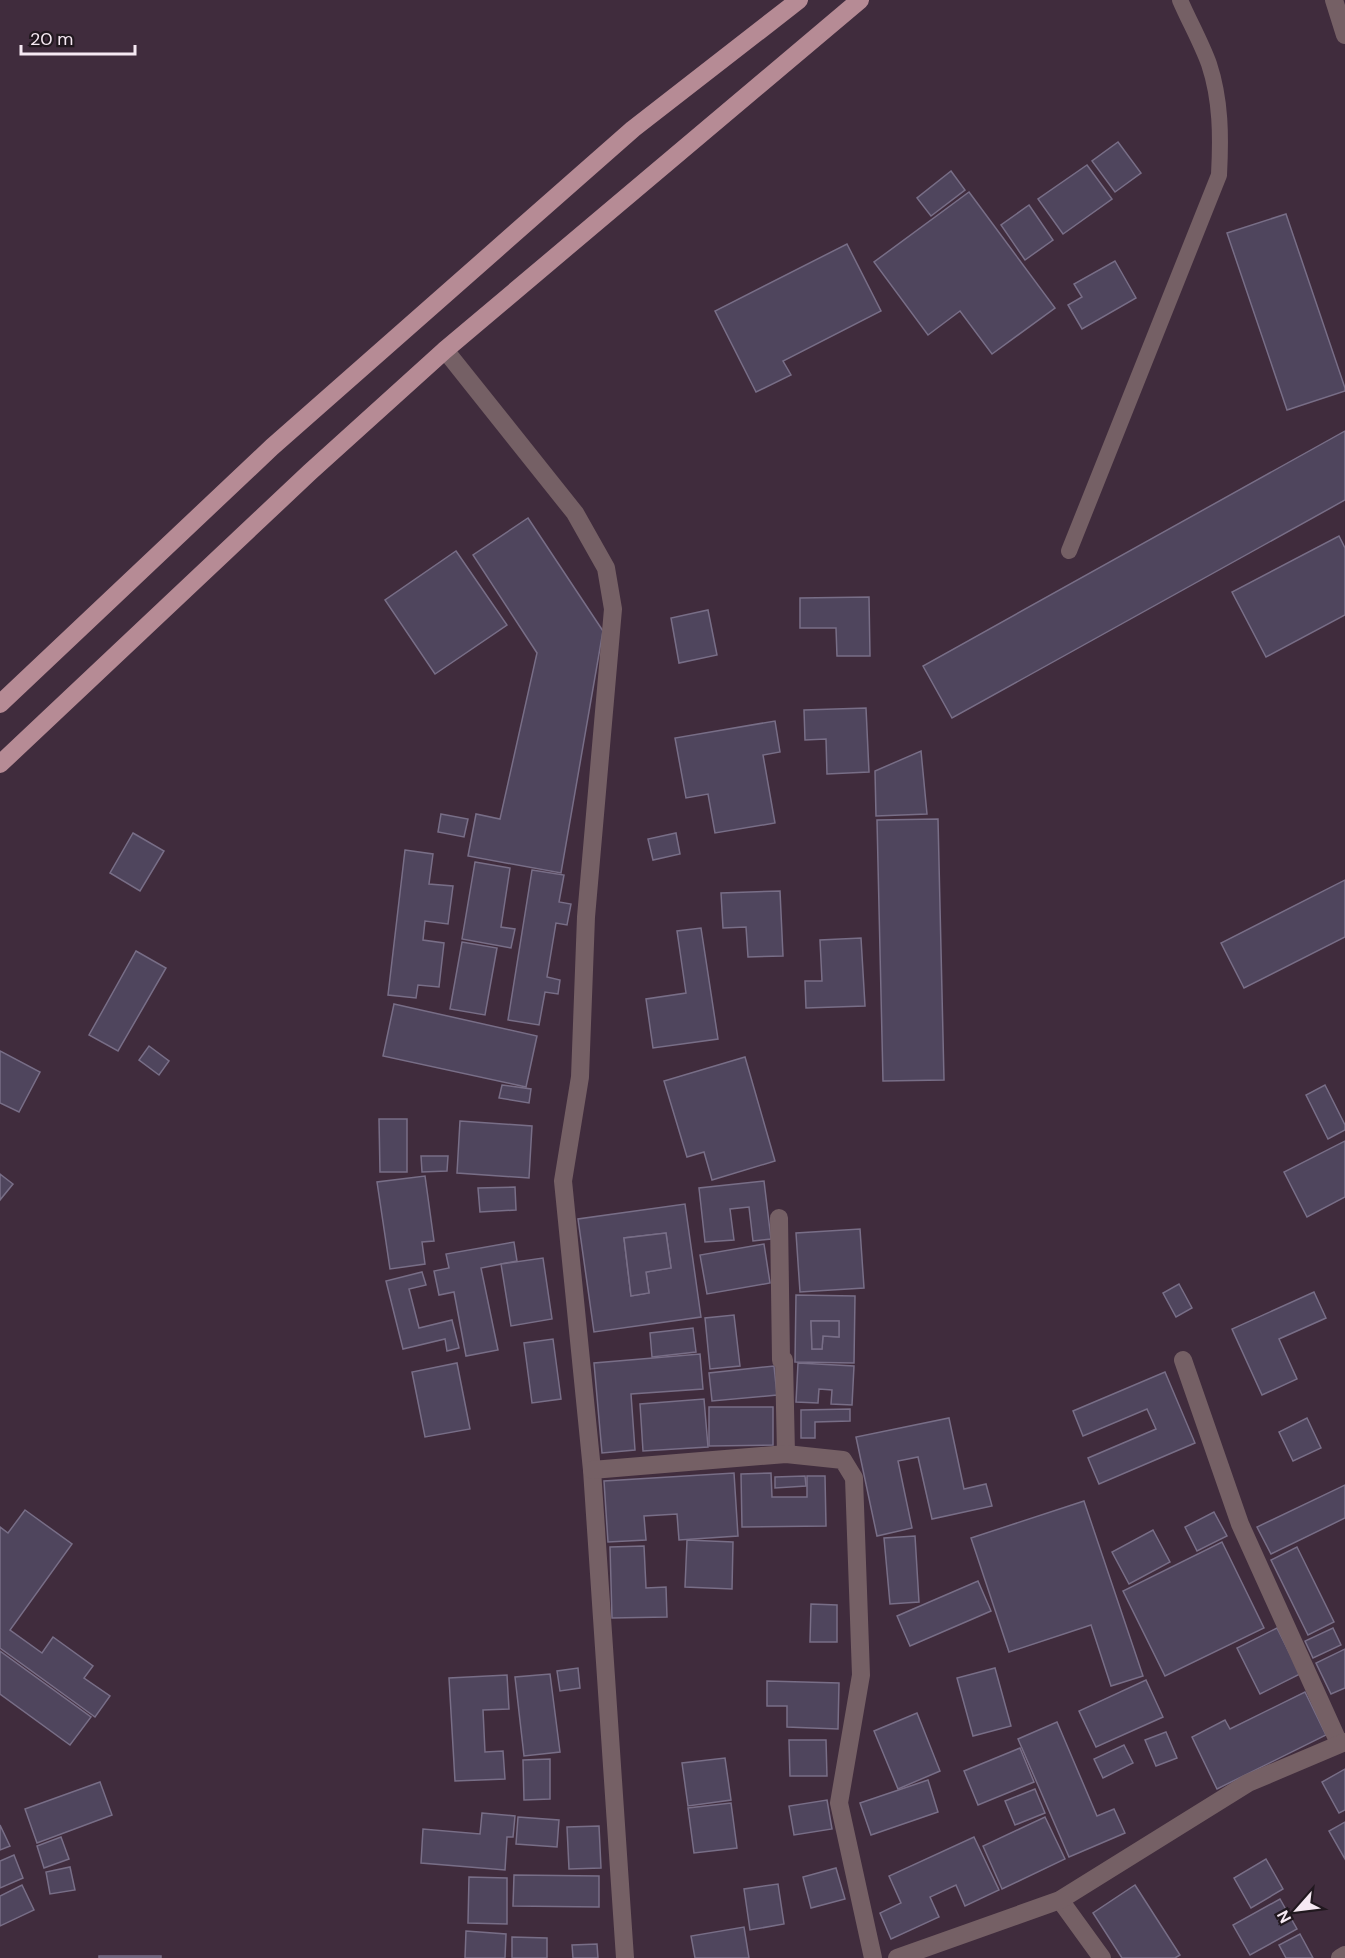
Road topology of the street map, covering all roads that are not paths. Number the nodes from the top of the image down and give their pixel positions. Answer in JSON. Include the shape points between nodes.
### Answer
{"nodes":[{"id":1,"x":799,"y":0,"type":"edge"},
{"id":2,"x":860,"y":0,"type":"edge"},
{"id":3,"x":1180,"y":0,"type":"edge"},
{"id":4,"x":1334,"y":0,"type":"edge"},
{"id":5,"x":1345,"y":35,"type":"edge"},
{"id":6,"x":445,"y":350,"type":"junction"},
{"id":7,"x":1069,"y":551,"type":"dead end"},
{"id":8,"x":0,"y":704,"type":"edge"},
{"id":9,"x":0,"y":764,"type":"edge"},
{"id":10,"x":779,"y":1218,"type":"dead end"},
{"id":11,"x":1183,"y":1360,"type":"dead end"},
{"id":12,"x":786,"y":1454,"type":"junction"},
{"id":13,"x":592,"y":1470,"type":"junction"},
{"id":14,"x":1342,"y":1742,"type":"edge"},
{"id":15,"x":1060,"y":1900,"type":"junction"},
{"id":16,"x":1345,"y":1955,"type":"edge"},
{"id":17,"x":625,"y":1958,"type":"edge"},
{"id":18,"x":873,"y":1958,"type":"edge"},
{"id":19,"x":897,"y":1958,"type":"edge"},
{"id":20,"x":1102,"y":1958,"type":"edge"},
{"id":21,"x":1340,"y":1958,"type":"edge"}],
"edges":[{"from":1,"to":8,"type":"main road","via":[[633,129],[272,447]]},
{"from":2,"to":6,"type":"main road"},
{"from":3,"to":7,"type":"lane","via":[[1209,64],[1218,104],[1219,175]]},
{"from":4,"to":5,"type":"street"},
{"from":6,"to":9,"type":"main road","via":[[310,471]]},
{"from":6,"to":13,"type":"street","via":[[575,513],[606,568],[613,609],[586,917],[580,1077],[563,1181]]},
{"from":10,"to":12,"type":"street"},
{"from":11,"to":14,"type":"street","via":[[1240,1524]]},
{"from":12,"to":13,"type":"street"},
{"from":12,"to":18,"type":"street","via":[[843,1460],[854,1478],[861,1674],[839,1803]]},
{"from":13,"to":17,"type":"street"},
{"from":14,"to":15,"type":"street","via":[[1248,1783]]},
{"from":15,"to":19,"type":"street"},
{"from":15,"to":20,"type":"street"},
{"from":16,"to":21,"type":"street"}]}
